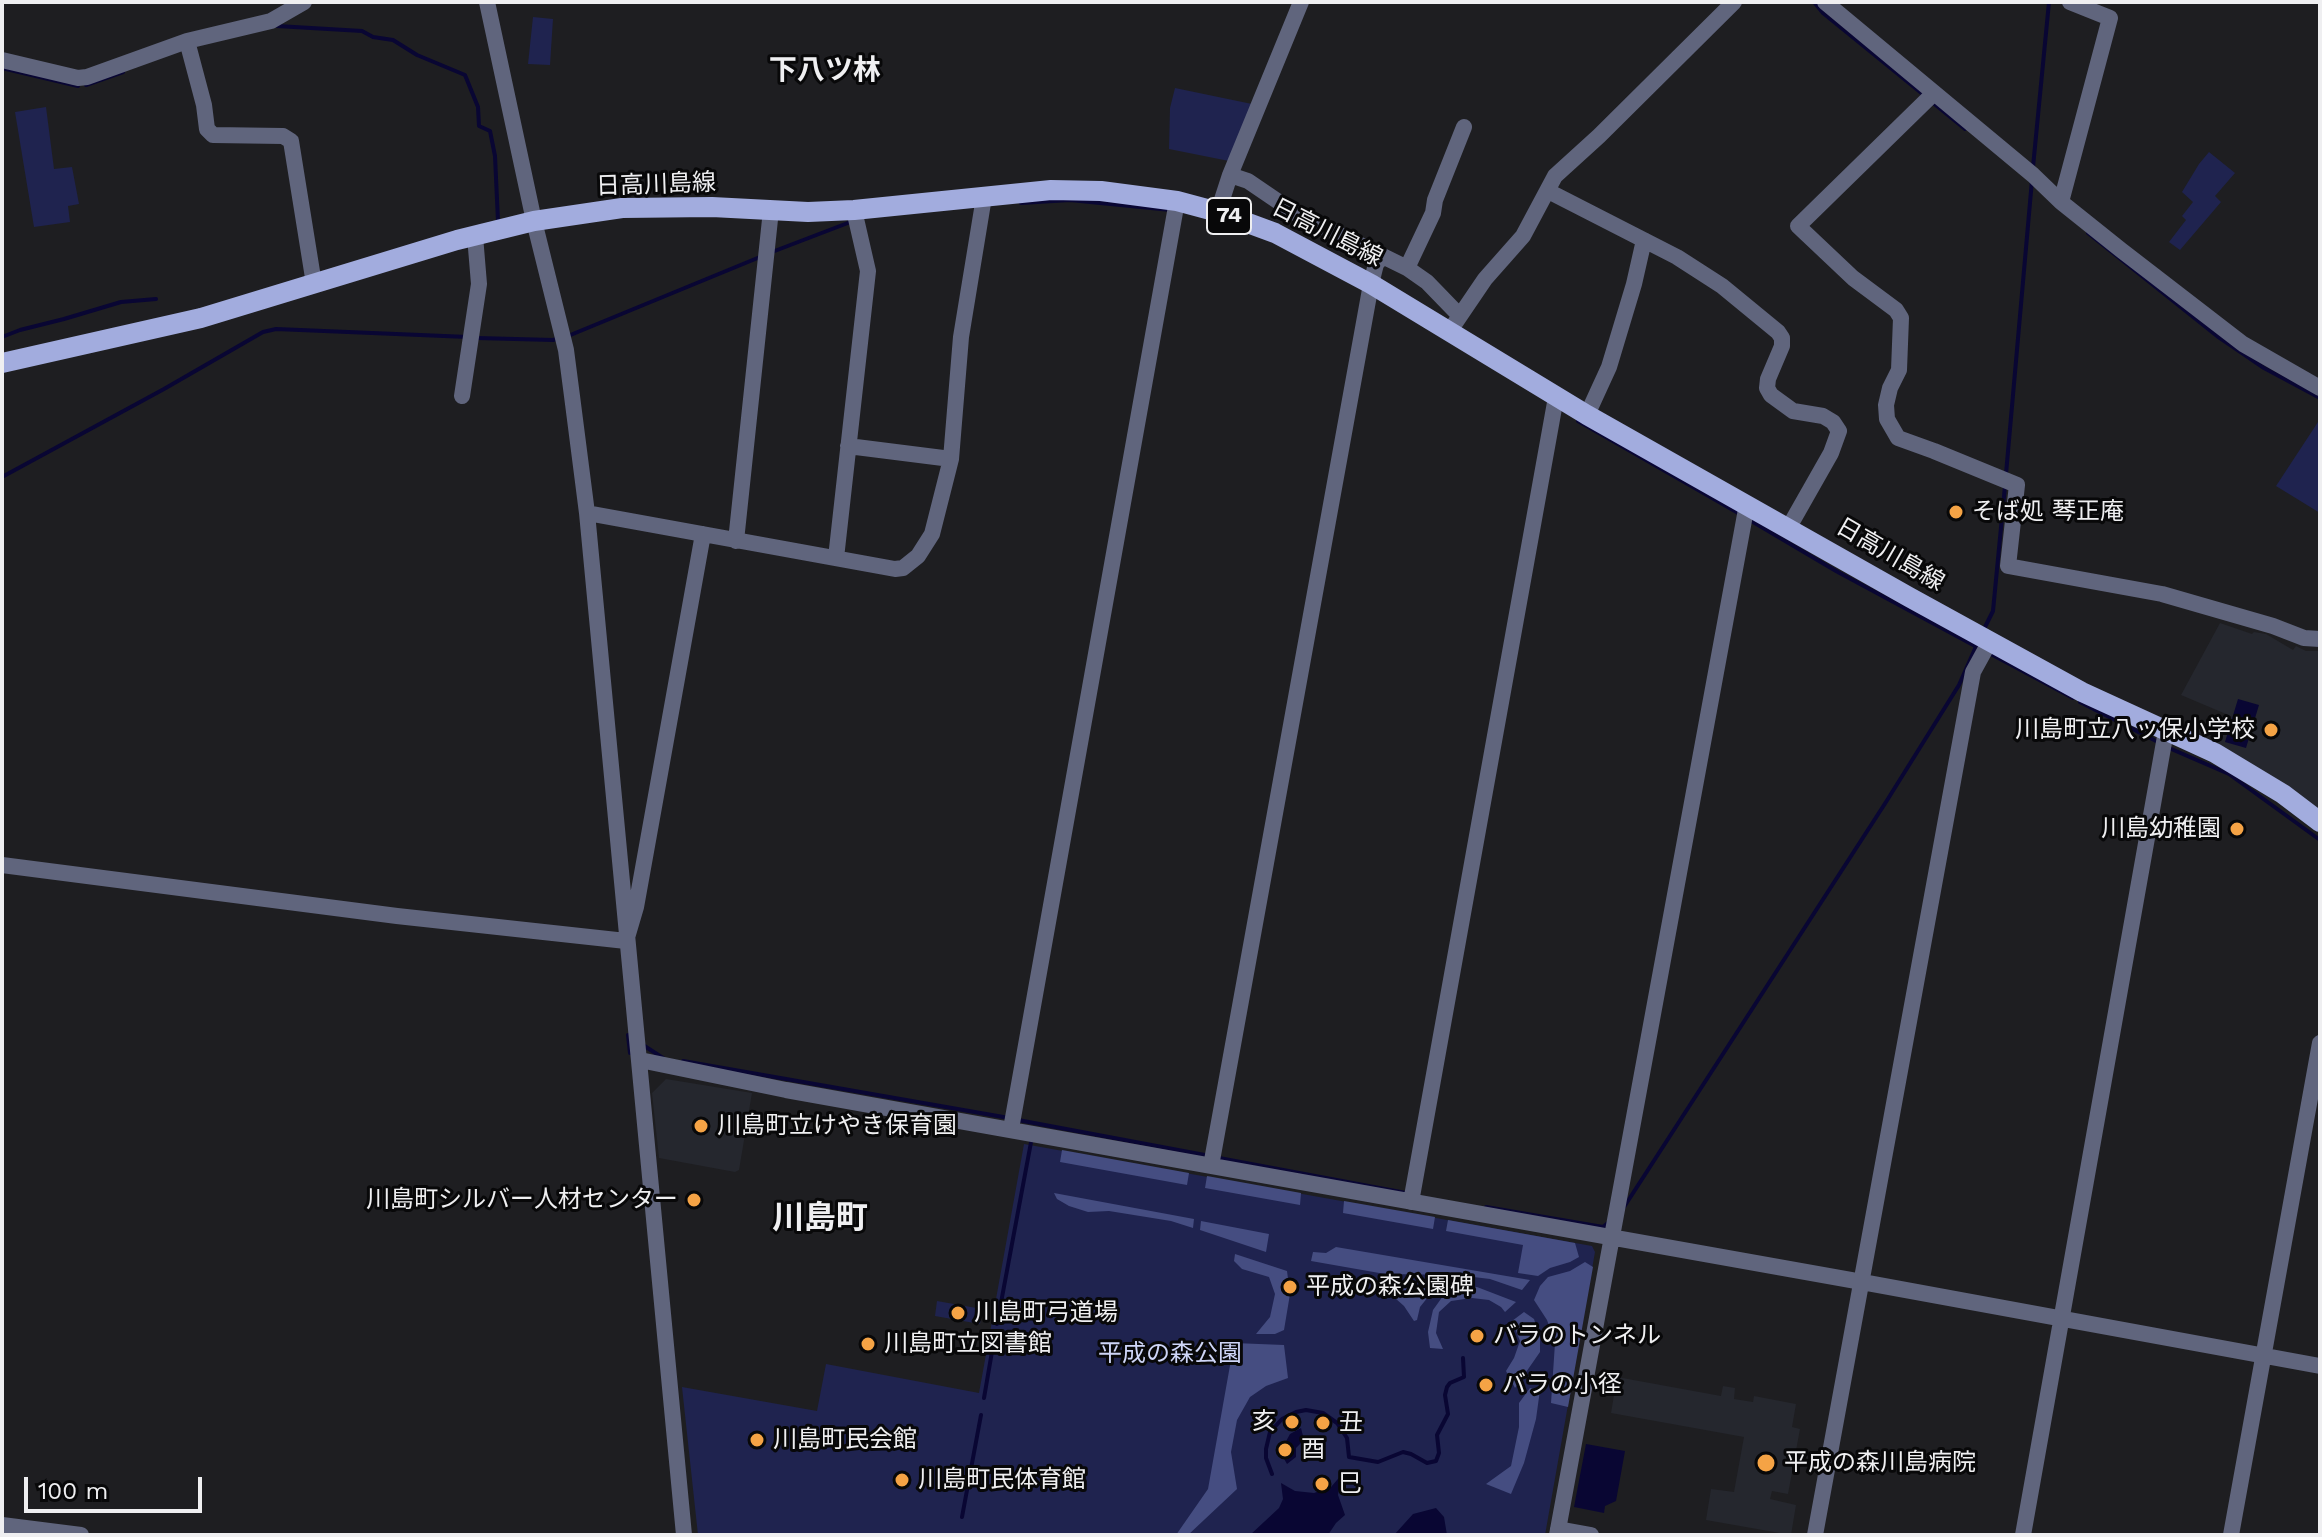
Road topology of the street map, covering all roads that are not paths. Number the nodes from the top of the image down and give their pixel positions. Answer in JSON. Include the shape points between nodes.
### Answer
{"nodes":[{"id":1,"x":304,"y":2,"type":"edge"},
{"id":2,"x":487,"y":2,"type":"edge"},
{"id":3,"x":1301,"y":2,"type":"edge"},
{"id":4,"x":1734,"y":2,"type":"edge"},
{"id":5,"x":1825,"y":2,"type":"edge"},
{"id":6,"x":2070,"y":2,"type":"edge"},
{"id":7,"x":187,"y":41,"type":"junction"},
{"id":8,"x":2,"y":60,"type":"edge"},
{"id":9,"x":1933,"y":94,"type":"junction"},
{"id":10,"x":1464,"y":127,"type":"dead end"},
{"id":11,"x":1230,"y":175,"type":"junction"},
{"id":12,"x":1548,"y":191,"type":"junction"},
{"id":13,"x":984,"y":197,"type":"junction"},
{"id":14,"x":1177,"y":201,"type":"junction"},
{"id":15,"x":2061,"y":202,"type":"junction"},
{"id":16,"x":771,"y":210,"type":"junction"},
{"id":17,"x":854,"y":210,"type":"junction"},
{"id":18,"x":1218,"y":212,"type":"junction"},
{"id":19,"x":1295,"y":213,"type":"junction"},
{"id":20,"x":534,"y":221,"type":"junction"},
{"id":21,"x":475,"y":236,"type":"junction"},
{"id":22,"x":1283,"y":236,"type":"junction"},
{"id":23,"x":1644,"y":240,"type":"junction"},
{"id":24,"x":1382,"y":257,"type":"junction"},
{"id":25,"x":1407,"y":268,"type":"junction"},
{"id":26,"x":314,"y":284,"type":"junction"},
{"id":27,"x":1371,"y":284,"type":"junction"},
{"id":28,"x":1454,"y":323,"type":"junction"},
{"id":29,"x":2,"y":363,"type":"edge"},
{"id":30,"x":2320,"y":388,"type":"edge"},
{"id":31,"x":462,"y":396,"type":"dead end"},
{"id":32,"x":1556,"y":397,"type":"junction"},
{"id":33,"x":1587,"y":415,"type":"junction"},
{"id":34,"x":848,"y":446,"type":"junction"},
{"id":35,"x":951,"y":459,"type":"junction"},
{"id":36,"x":1747,"y":504,"type":"junction"},
{"id":37,"x":587,"y":513,"type":"junction"},
{"id":38,"x":1789,"y":527,"type":"junction"},
{"id":39,"x":703,"y":534,"type":"junction"},
{"id":40,"x":736,"y":541,"type":"junction"},
{"id":41,"x":836,"y":558,"type":"junction"},
{"id":42,"x":2320,"y":639,"type":"edge"},
{"id":43,"x":1990,"y":641,"type":"junction"},
{"id":44,"x":2166,"y":731,"type":"junction"},
{"id":45,"x":2320,"y":822,"type":"edge"},
{"id":46,"x":2,"y":865,"type":"edge"},
{"id":47,"x":626,"y":941,"type":"junction"},
{"id":48,"x":2320,"y":1043,"type":"edge"},
{"id":49,"x":640,"y":1060,"type":"junction"},
{"id":50,"x":1011,"y":1129,"type":"junction"},
{"id":51,"x":1211,"y":1166,"type":"junction"},
{"id":52,"x":1411,"y":1202,"type":"junction"},
{"id":53,"x":1613,"y":1238,"type":"junction"},
{"id":54,"x":1862,"y":1282,"type":"junction"},
{"id":55,"x":2062,"y":1320,"type":"junction"},
{"id":56,"x":2263,"y":1356,"type":"junction"},
{"id":57,"x":2320,"y":1366,"type":"edge"},
{"id":58,"x":2,"y":1525,"type":"edge"},
{"id":59,"x":1558,"y":1532,"type":"edge"},
{"id":60,"x":81,"y":1535,"type":"edge"},
{"id":61,"x":684,"y":1535,"type":"edge"},
{"id":62,"x":1591,"y":1535,"type":"edge"},
{"id":63,"x":1815,"y":1535,"type":"edge"},
{"id":64,"x":2023,"y":1535,"type":"edge"},
{"id":65,"x":2231,"y":1535,"type":"edge"}],
"edges":[{"from":1,"to":7,"type":"street","via":[[271,21]]},
{"from":2,"to":20,"type":"street"},
{"from":3,"to":11,"type":"street"},
{"from":4,"to":12,"type":"street","via":[[1555,176]]},
{"from":5,"to":9,"type":"street"},
{"from":6,"to":15,"type":"street","via":[[2110,18]]},
{"from":7,"to":8,"type":"street","via":[[78,78]]},
{"from":7,"to":26,"type":"street","via":[[207,129],[213,135],[283,136],[291,141]]},
{"from":9,"to":15,"type":"street"},
{"from":9,"to":42,"type":"street","via":[[1798,226],[1901,318],[1899,370],[1886,405],[1898,438],[2017,485],[2008,566],[2162,594]]},
{"from":10,"to":25,"type":"street"},
{"from":11,"to":18,"type":"street"},
{"from":11,"to":19,"type":"street"},
{"from":12,"to":23,"type":"street"},
{"from":12,"to":28,"type":"street","via":[[1523,236]]},
{"from":13,"to":14,"type":"main road","name":"日高川島線","number":"74","via":[[1101,191]]},
{"from":13,"to":17,"type":"main road","name":"日高川島線","number":"74"},
{"from":13,"to":35,"type":"street","via":[[961,337]]},
{"from":14,"to":18,"type":"main road","name":"日高川島線","number":"74"},
{"from":14,"to":50,"type":"street"},
{"from":15,"to":30,"type":"street","via":[[2243,344]]},
{"from":16,"to":17,"type":"main road","name":"日高川島線","number":"74"},
{"from":16,"to":20,"type":"main road","name":"日高川島線","number":"74","via":[[622,208]]},
{"from":16,"to":40,"type":"street"},
{"from":17,"to":34,"type":"street","via":[[868,271]]},
{"from":18,"to":22,"type":"main road","name":"日高川島線","number":"74"},
{"from":19,"to":22,"type":"street"},
{"from":19,"to":24,"type":"street"},
{"from":20,"to":21,"type":"main road","name":"日高川島線","number":"74"},
{"from":20,"to":37,"type":"street","via":[[566,350]]},
{"from":21,"to":26,"type":"main road","name":"日高川島線","number":"74"},
{"from":21,"to":31,"type":"street","via":[[479,284]]},
{"from":22,"to":27,"type":"main road","name":"日高川島線","number":"74"},
{"from":23,"to":33,"type":"street","via":[[1609,367]]},
{"from":23,"to":38,"type":"street","via":[[1705,274],[1778,332],[1782,346],[1768,379],[1771,395],[1793,411],[1823,416],[1839,431]]},
{"from":24,"to":25,"type":"street"},
{"from":24,"to":27,"type":"street"},
{"from":25,"to":28,"type":"street","via":[[1427,282]]},
{"from":26,"to":29,"type":"main road","name":"日高川島線","number":"74","via":[[201,318]]},
{"from":27,"to":28,"type":"main road","name":"日高川島線","number":"74"},
{"from":27,"to":51,"type":"street"},
{"from":28,"to":32,"type":"main road","name":"日高川島線","number":"74"},
{"from":32,"to":33,"type":"main road","name":"日高川島線","number":"74"},
{"from":32,"to":52,"type":"street"},
{"from":33,"to":36,"type":"main road","name":"日高川島線","number":"74"},
{"from":34,"to":35,"type":"street"},
{"from":34,"to":41,"type":"street"},
{"from":35,"to":41,"type":"street","via":[[932,534],[918,556],[895,569]]},
{"from":36,"to":38,"type":"main road","name":"日高川島線","number":"74"},
{"from":36,"to":53,"type":"street"},
{"from":37,"to":39,"type":"street"},
{"from":37,"to":47,"type":"street"},
{"from":38,"to":43,"type":"main road","name":"日高川島線","number":"74"},
{"from":39,"to":40,"type":"street"},
{"from":39,"to":47,"type":"street"},
{"from":40,"to":41,"type":"street"},
{"from":43,"to":44,"type":"main road","name":"日高川島線","number":"74"},
{"from":43,"to":54,"type":"street","via":[[1973,672]]},
{"from":44,"to":45,"type":"main road","name":"日高川島線","number":"74","via":[[2248,772]]},
{"from":44,"to":55,"type":"street"},
{"from":46,"to":47,"type":"street"},
{"from":47,"to":49,"type":"street"},
{"from":48,"to":56,"type":"street"},
{"from":49,"to":50,"type":"street"},
{"from":49,"to":61,"type":"street"},
{"from":50,"to":51,"type":"street"},
{"from":51,"to":52,"type":"street"},
{"from":52,"to":53,"type":"street"},
{"from":53,"to":54,"type":"street"},
{"from":53,"to":59,"type":"street"},
{"from":54,"to":55,"type":"street"},
{"from":54,"to":63,"type":"street"},
{"from":55,"to":56,"type":"street"},
{"from":55,"to":64,"type":"street"},
{"from":56,"to":57,"type":"street"},
{"from":56,"to":65,"type":"street"},
{"from":58,"to":60,"type":"street"},
{"from":59,"to":62,"type":"street"}]}
